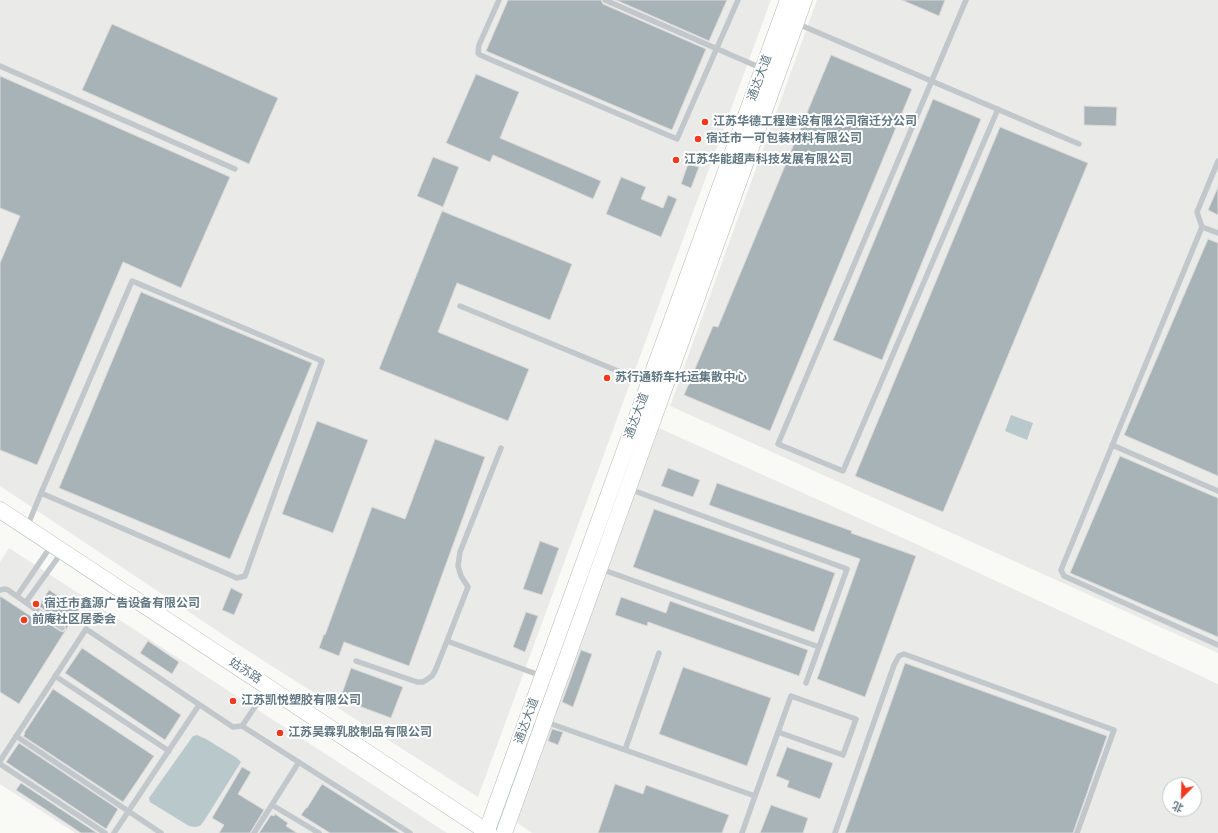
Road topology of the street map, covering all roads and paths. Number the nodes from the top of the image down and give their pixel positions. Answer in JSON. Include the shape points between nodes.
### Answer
{"nodes":[{"id":1,"x":499,"y":0,"type":"edge"},
{"id":2,"x":605,"y":0,"type":"edge"},
{"id":3,"x":738,"y":0,"type":"edge"},
{"id":4,"x":788,"y":0,"type":"edge"},
{"id":5,"x":804,"y":0,"type":"edge"},
{"id":6,"x":966,"y":0,"type":"edge"},
{"id":7,"x":789,"y":21,"type":"junction"},
{"id":8,"x":717,"y":49,"type":"junction"},
{"id":9,"x":0,"y":66,"type":"edge"},
{"id":10,"x":763,"y":69,"type":"junction"},
{"id":11,"x":932,"y":81,"type":"junction"},
{"id":12,"x":998,"y":109,"type":"junction"},
{"id":13,"x":1079,"y":144,"type":"dead end"},
{"id":14,"x":1218,"y":161,"type":"edge"},
{"id":15,"x":235,"y":170,"type":"dead end"},
{"id":16,"x":1202,"y":227,"type":"junction"},
{"id":17,"x":1218,"y":233,"type":"edge"},
{"id":18,"x":460,"y":306,"type":"dead end"},
{"id":19,"x":656,"y":387,"type":"junction"},
{"id":20,"x":1112,"y":445,"type":"junction"},
{"id":21,"x":501,"y":448,"type":"dead end"},
{"id":22,"x":613,"y":483,"type":"junction"},
{"id":23,"x":628,"y":489,"type":"junction"},
{"id":24,"x":1218,"y":491,"type":"edge"},
{"id":25,"x":41,"y":493,"type":"junction"},
{"id":26,"x":0,"y":510,"type":"edge"},
{"id":27,"x":26,"y":527,"type":"junction"},
{"id":28,"x":58,"y":548,"type":"junction"},
{"id":29,"x":584,"y":563,"type":"junction"},
{"id":30,"x":599,"y":568,"type":"junction"},
{"id":31,"x":0,"y":590,"type":"edge"},
{"id":32,"x":17,"y":596,"type":"junction"},
{"id":33,"x":26,"y":602,"type":"junction"},
{"id":34,"x":62,"y":628,"type":"dead end"},
{"id":35,"x":447,"y":641,"type":"junction"},
{"id":36,"x":1218,"y":645,"type":"edge"},
{"id":37,"x":819,"y":647,"type":"junction"},
{"id":38,"x":659,"y":652,"type":"dead end"},
{"id":39,"x":356,"y":662,"type":"dead end"},
{"id":40,"x":55,"y":676,"type":"junction"},
{"id":41,"x":543,"y":676,"type":"junction"},
{"id":42,"x":558,"y":682,"type":"junction"},
{"id":43,"x":806,"y":683,"type":"dead end"},
{"id":44,"x":268,"y":687,"type":"junction"},
{"id":45,"x":199,"y":705,"type":"junction"},
{"id":46,"x":528,"y":716,"type":"junction"},
{"id":47,"x":544,"y":722,"type":"junction"},
{"id":48,"x":242,"y":726,"type":"junction"},
{"id":49,"x":778,"y":732,"type":"junction"},
{"id":50,"x":16,"y":736,"type":"junction"},
{"id":51,"x":625,"y":750,"type":"junction"},
{"id":52,"x":169,"y":751,"type":"junction"},
{"id":53,"x":0,"y":762,"type":"edge"},
{"id":54,"x":299,"y":762,"type":"junction"},
{"id":55,"x":755,"y":796,"type":"junction"},
{"id":56,"x":272,"y":805,"type":"junction"},
{"id":57,"x":129,"y":812,"type":"junction"},
{"id":58,"x":487,"y":832,"type":"edge"},
{"id":59,"x":105,"y":833,"type":"edge"},
{"id":60,"x":114,"y":833,"type":"edge"},
{"id":61,"x":161,"y":833,"type":"edge"},
{"id":62,"x":254,"y":833,"type":"edge"},
{"id":63,"x":319,"y":833,"type":"edge"},
{"id":64,"x":410,"y":833,"type":"edge"},
{"id":65,"x":504,"y":833,"type":"edge"},
{"id":66,"x":742,"y":833,"type":"edge"},
{"id":67,"x":835,"y":833,"type":"edge"},
{"id":68,"x":1077,"y":833,"type":"edge"}],
"edges":[{"from":1,"to":8,"type":"lane","via":[[479,45],[480,55],[677,139]]},
{"from":2,"to":8,"type":"lane"},
{"from":3,"to":8,"type":"lane"},
{"from":4,"to":7,"type":"main road","name":"通达大道"},
{"from":5,"to":7,"type":"main road","name":"通达大道"},
{"from":6,"to":11,"type":"lane"},
{"from":7,"to":10,"type":"main road","name":"通达大道"},
{"from":7,"to":11,"type":"lane"},
{"from":7,"to":19,"type":"main road","name":"通达大道"},
{"from":8,"to":10,"type":"lane"},
{"from":9,"to":15,"type":"lane"},
{"from":10,"to":19,"type":"main road","name":"通达大道"},
{"from":11,"to":12,"type":"lane"},
{"from":11,"to":12,"type":"lane","via":[[778,444],[843,471]]},
{"from":12,"to":13,"type":"lane"},
{"from":14,"to":16,"type":"lane","via":[[1197,212]]},
{"from":16,"to":17,"type":"lane"},
{"from":16,"to":20,"type":"lane"},
{"from":18,"to":19,"type":"lane"},
{"from":19,"to":22,"type":"main road","name":"通达大道"},
{"from":19,"to":23,"type":"main road","name":"通达大道"},
{"from":20,"to":24,"type":"lane"},
{"from":20,"to":36,"type":"lane","via":[[1061,570],[1064,576]]},
{"from":21,"to":35,"type":"lane","via":[[460,552],[458,566],[468,587]]},
{"from":22,"to":23,"type":"lane"},
{"from":22,"to":29,"type":"main road","name":"通达大道"},
{"from":23,"to":30,"type":"main road","name":"通达大道"},
{"from":23,"to":37,"type":"lane","via":[[847,569]]},
{"from":25,"to":25,"type":"lane","via":[[132,281],[322,361],[245,576],[237,578]]},
{"from":25,"to":27,"type":"lane"},
{"from":26,"to":27,"type":"main road","name":"姑苏路"},
{"from":27,"to":28,"type":"main road","name":"姑苏路"},
{"from":28,"to":32,"type":"lane"},
{"from":28,"to":33,"type":"lane"},
{"from":28,"to":44,"type":"main road","name":"姑苏路"},
{"from":29,"to":30,"type":"lane"},
{"from":29,"to":41,"type":"main road","name":"通达大道"},
{"from":30,"to":37,"type":"lane"},
{"from":30,"to":42,"type":"main road","name":"通达大道"},
{"from":31,"to":32,"type":"lane","via":[[5,589]]},
{"from":32,"to":33,"type":"lane"},
{"from":33,"to":34,"type":"lane"},
{"from":35,"to":39,"type":"lane","via":[[435,672],[423,682]]},
{"from":35,"to":41,"type":"lane"},
{"from":37,"to":43,"type":"lane"},
{"from":38,"to":51,"type":"lane"},
{"from":40,"to":45,"type":"lane","via":[[86,629]]},
{"from":40,"to":50,"type":"lane"},
{"from":40,"to":52,"type":"lane"},
{"from":41,"to":42,"type":"lane"},
{"from":41,"to":46,"type":"main road","name":"通达大道"},
{"from":42,"to":47,"type":"main road","name":"通达大道"},
{"from":44,"to":48,"type":"lane"},
{"from":44,"to":58,"type":"main road","name":"姑苏路"},
{"from":45,"to":48,"type":"lane","via":[[233,727]]},
{"from":45,"to":52,"type":"lane"},
{"from":46,"to":47,"type":"lane"},
{"from":46,"to":58,"type":"main road","name":"通达大道"},
{"from":47,"to":51,"type":"lane"},
{"from":47,"to":65,"type":"main road","name":"通达大道"},
{"from":48,"to":54,"type":"lane"},
{"from":49,"to":49,"type":"lane","via":[[791,696],[856,720],[843,755]]},
{"from":49,"to":55,"type":"lane"},
{"from":50,"to":53,"type":"lane"},
{"from":50,"to":57,"type":"lane"},
{"from":51,"to":55,"type":"lane"},
{"from":52,"to":57,"type":"lane"},
{"from":53,"to":59,"type":"lane"},
{"from":54,"to":56,"type":"lane"},
{"from":54,"to":64,"type":"lane"},
{"from":55,"to":66,"type":"lane"},
{"from":56,"to":62,"type":"lane"},
{"from":56,"to":63,"type":"lane"},
{"from":57,"to":60,"type":"lane"},
{"from":57,"to":61,"type":"lane"},
{"from":67,"to":68,"type":"lane","via":[[894,664],[899,656],[904,654],[1114,730]]}]}
